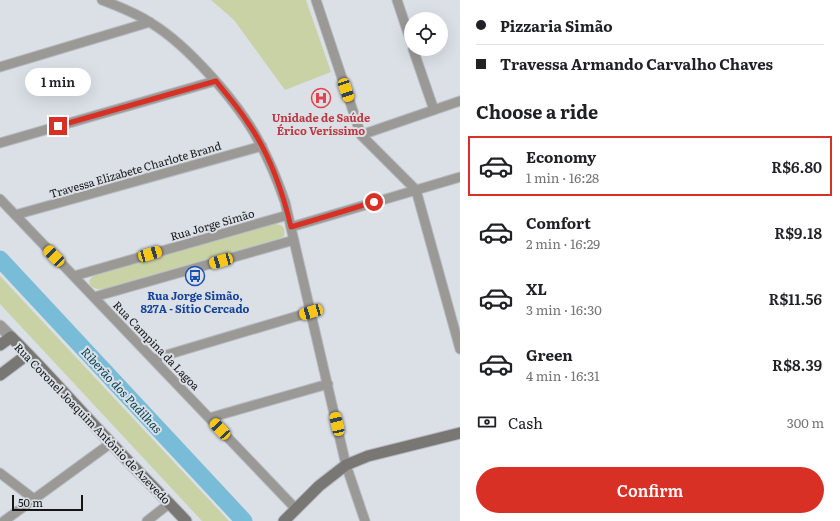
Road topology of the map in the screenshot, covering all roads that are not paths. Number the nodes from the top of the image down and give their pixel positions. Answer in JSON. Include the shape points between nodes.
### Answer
{"nodes":[{"id":1,"x":102,"y":0,"type":"edge"},
{"id":2,"x":316,"y":0,"type":"edge"},
{"id":3,"x":397,"y":0,"type":"edge"},
{"id":4,"x":404,"y":21,"type":"edge"},
{"id":5,"x":150,"y":22,"type":"junction"},
{"id":6,"x":415,"y":56,"type":"edge"},
{"id":7,"x":0,"y":67,"type":"edge"},
{"id":8,"x":216,"y":81,"type":"junction"},
{"id":9,"x":460,"y":101,"type":"edge"},
{"id":10,"x":434,"y":110,"type":"junction"},
{"id":11,"x":361,"y":135,"type":"junction"},
{"id":12,"x":0,"y":143,"type":"edge"},
{"id":13,"x":262,"y":146,"type":"junction"},
{"id":14,"x":460,"y":177,"type":"edge"},
{"id":15,"x":416,"y":190,"type":"junction"},
{"id":16,"x":0,"y":199,"type":"edge"},
{"id":17,"x":15,"y":215,"type":"junction"},
{"id":18,"x":288,"y":215,"type":"junction"},
{"id":19,"x":291,"y":227,"type":"junction"},
{"id":20,"x":294,"y":240,"type":"junction"},
{"id":21,"x":74,"y":276,"type":"junction"},
{"id":22,"x":94,"y":297,"type":"junction"},
{"id":23,"x":311,"y":312,"type":"junction"},
{"id":24,"x":0,"y":326,"type":"edge"},
{"id":25,"x":11,"y":337,"type":"junction"},
{"id":26,"x":0,"y":345,"type":"edge"},
{"id":27,"x":460,"y":349,"type":"edge"},
{"id":28,"x":28,"y":354,"type":"junction"},
{"id":29,"x":153,"y":359,"type":"junction"},
{"id":30,"x":0,"y":375,"type":"edge"},
{"id":31,"x":328,"y":384,"type":"junction"},
{"id":32,"x":210,"y":418,"type":"junction"},
{"id":33,"x":460,"y":433,"type":"edge"},
{"id":34,"x":111,"y":444,"type":"junction"},
{"id":35,"x":346,"y":465,"type":"junction"},
{"id":36,"x":0,"y":474,"type":"edge"},
{"id":37,"x":34,"y":499,"type":"junction"},
{"id":38,"x":170,"y":503,"type":"junction"},
{"id":39,"x":296,"y":509,"type":"junction"},
{"id":40,"x":4,"y":521,"type":"edge"},
{"id":41,"x":147,"y":521,"type":"edge"},
{"id":42,"x":186,"y":521,"type":"edge"},
{"id":43,"x":284,"y":521,"type":"edge"},
{"id":44,"x":365,"y":521,"type":"edge"}],
"edges":[{"from":1,"to":5,"type":"street"},
{"from":2,"to":11,"type":"street"},
{"from":3,"to":4,"type":"street"},
{"from":5,"to":7,"type":"street"},
{"from":5,"to":8,"type":"street","via":[[183,47]]},
{"from":6,"to":10,"type":"street"},
{"from":8,"to":12,"type":"street"},
{"from":8,"to":13,"type":"street","via":[[247,120]]},
{"from":9,"to":10,"type":"street"},
{"from":10,"to":11,"type":"street"},
{"from":11,"to":15,"type":"street"},
{"from":13,"to":17,"type":"street","name":"Travessa Elizabete Charlote Brand"},
{"from":13,"to":18,"type":"street","via":[[280,188]]},
{"from":14,"to":15,"type":"street"},
{"from":15,"to":19,"type":"street"},
{"from":15,"to":27,"type":"street"},
{"from":16,"to":17,"type":"street","name":"Rua Campina da Lagoa"},
{"from":17,"to":21,"type":"street","name":"Rua Campina da Lagoa"},
{"from":18,"to":19,"type":"street"},
{"from":18,"to":21,"type":"street","name":"Rua Jorge Simão"},
{"from":19,"to":20,"type":"street"},
{"from":20,"to":22,"type":"street"},
{"from":20,"to":23,"type":"street"},
{"from":21,"to":22,"type":"street","name":"Rua Campina da Lagoa"},
{"from":22,"to":29,"type":"street","name":"Rua Campina da Lagoa"},
{"from":23,"to":29,"type":"street"},
{"from":23,"to":31,"type":"street"},
{"from":24,"to":25,"type":"street","name":"Rua Coronel Joaquim Antônio de Azevedo"},
{"from":25,"to":26,"type":"main road"},
{"from":25,"to":28,"type":"main road","name":"Rua Coronel Joaquim Antônio de Azevedo"},
{"from":28,"to":30,"type":"main road"},
{"from":28,"to":34,"type":"main road","name":"Rua Coronel Joaquim Antônio de Azevedo"},
{"from":29,"to":32,"type":"street","name":"Rua Campina da Lagoa"},
{"from":31,"to":32,"type":"street"},
{"from":31,"to":35,"type":"street"},
{"from":32,"to":39,"type":"street","name":"Rua Campina da Lagoa"},
{"from":33,"to":35,"type":"main road","via":[[368,456]]},
{"from":34,"to":37,"type":"street"},
{"from":34,"to":38,"type":"main road","name":"Rua Coronel Joaquim Antônio de Azevedo"},
{"from":35,"to":39,"type":"main road","via":[[319,486]]},
{"from":35,"to":44,"type":"street"},
{"from":36,"to":37,"type":"street"},
{"from":37,"to":40,"type":"street"},
{"from":38,"to":41,"type":"street"},
{"from":38,"to":42,"type":"main road","name":"Rua Coronel Joaquim Antônio de Azevedo"},
{"from":39,"to":43,"type":"main road"}]}
